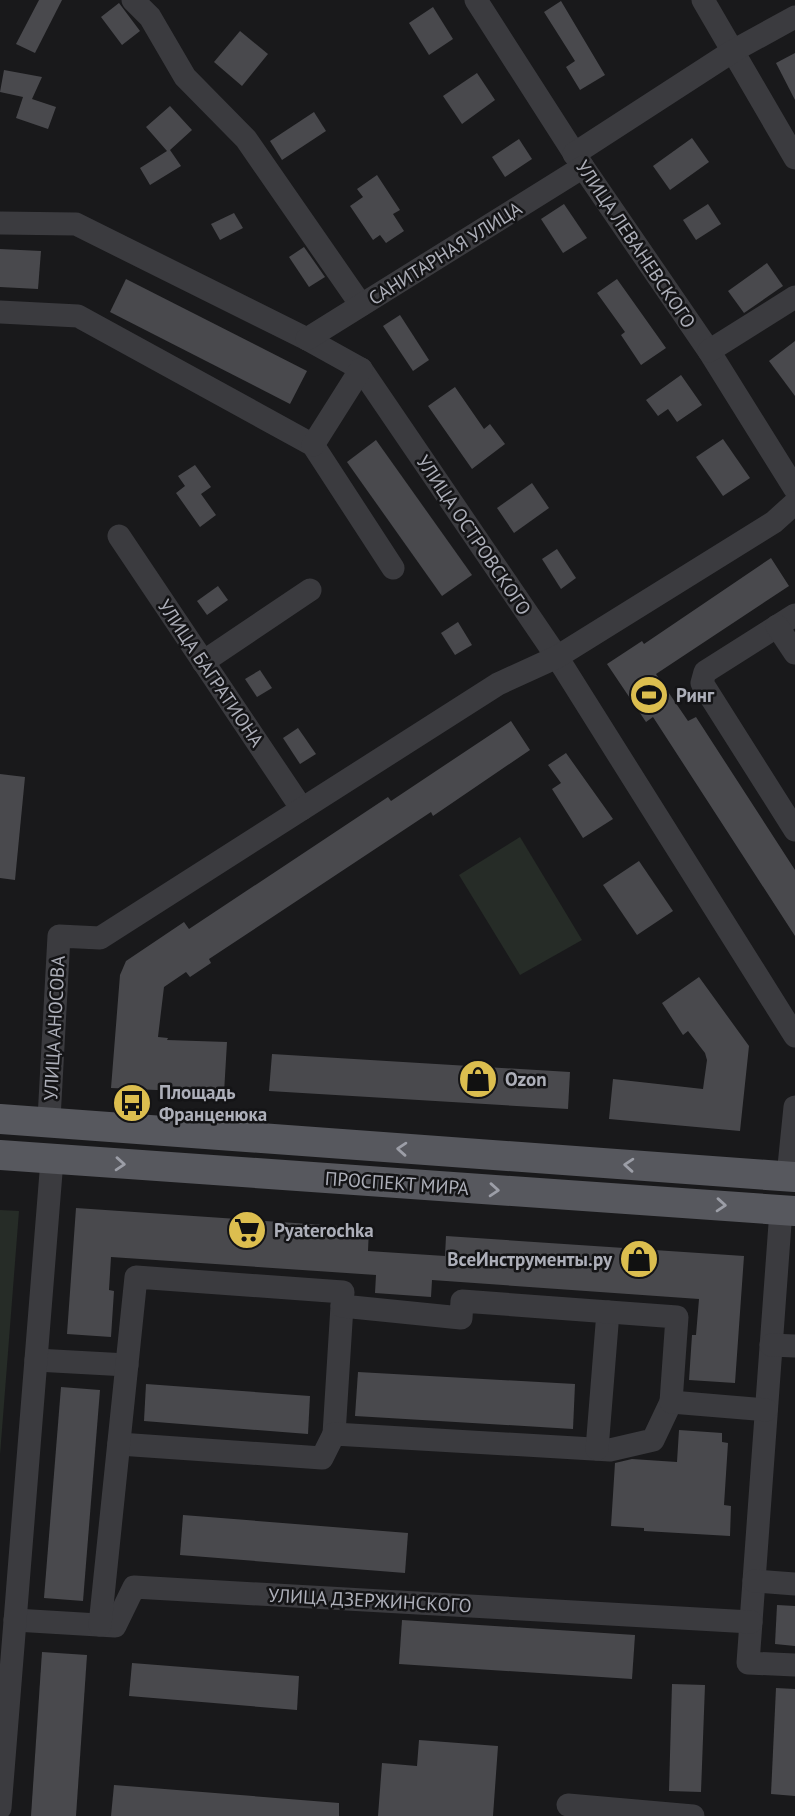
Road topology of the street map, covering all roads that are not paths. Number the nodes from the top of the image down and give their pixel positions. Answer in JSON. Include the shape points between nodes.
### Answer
{"nodes":[{"id":1,"x":133,"y":0,"type":"edge"},
{"id":2,"x":476,"y":0,"type":"edge"},
{"id":3,"x":703,"y":0,"type":"edge"},
{"id":4,"x":795,"y":17,"type":"edge"},
{"id":5,"x":733,"y":51,"type":"junction"},
{"id":6,"x":795,"y":158,"type":"edge"},
{"id":7,"x":578,"y":161,"type":"junction"},
{"id":8,"x":0,"y":223,"type":"edge"},
{"id":9,"x":795,"y":297,"type":"edge"},
{"id":10,"x":361,"y":305,"type":"junction"},
{"id":11,"x":0,"y":312,"type":"edge"},
{"id":12,"x":307,"y":339,"type":"junction"},
{"id":13,"x":709,"y":351,"type":"junction"},
{"id":14,"x":361,"y":369,"type":"junction"},
{"id":15,"x":313,"y":445,"type":"junction"},
{"id":16,"x":795,"y":489,"type":"edge"},
{"id":17,"x":795,"y":503,"type":"edge"},
{"id":18,"x":119,"y":536,"type":"dead end"},
{"id":19,"x":393,"y":568,"type":"dead end"},
{"id":20,"x":310,"y":590,"type":"dead end"},
{"id":21,"x":786,"y":621,"type":"edge"},
{"id":22,"x":795,"y":653,"type":"edge"},
{"id":23,"x":557,"y":657,"type":"junction"},
{"id":24,"x":203,"y":662,"type":"junction"},
{"id":25,"x":302,"y":809,"type":"junction"},
{"id":26,"x":795,"y":830,"type":"edge"},
{"id":27,"x":795,"y":1036,"type":"edge"},
{"id":28,"x":0,"y":1105,"type":"edge"},
{"id":29,"x":795,"y":1107,"type":"edge"},
{"id":30,"x":0,"y":1119,"type":"edge"},
{"id":31,"x":60,"y":1122,"type":"junction"},
{"id":32,"x":0,"y":1155,"type":"edge"},
{"id":33,"x":52,"y":1160,"type":"junction"},
{"id":34,"x":792,"y":1177,"type":"edge"},
{"id":35,"x":788,"y":1210,"type":"edge"},
{"id":36,"x":342,"y":1306,"type":"junction"},
{"id":37,"x":608,"y":1312,"type":"junction"},
{"id":38,"x":771,"y":1345,"type":"junction"},
{"id":39,"x":795,"y":1346,"type":"edge"},
{"id":40,"x":36,"y":1360,"type":"junction"},
{"id":41,"x":127,"y":1365,"type":"junction"},
{"id":42,"x":671,"y":1402,"type":"junction"},
{"id":43,"x":766,"y":1410,"type":"junction"},
{"id":44,"x":334,"y":1434,"type":"junction"},
{"id":45,"x":119,"y":1444,"type":"junction"},
{"id":46,"x":597,"y":1449,"type":"junction"},
{"id":47,"x":754,"y":1581,"type":"junction"},
{"id":48,"x":795,"y":1584,"type":"edge"},
{"id":49,"x":15,"y":1620,"type":"junction"},
{"id":50,"x":751,"y":1622,"type":"junction"},
{"id":51,"x":100,"y":1625,"type":"junction"},
{"id":52,"x":795,"y":1665,"type":"edge"},
{"id":53,"x":568,"y":1805,"type":"dead end"},
{"id":54,"x":0,"y":1808,"type":"edge"},
{"id":55,"x":693,"y":1816,"type":"edge"}],
"edges":[{"from":1,"to":10,"type":"street","via":[[150,17],[185,77],[246,139]]},
{"from":2,"to":7,"type":"street","name":"УЛИЦА ЛЕВАНЕВСКОГО"},
{"from":3,"to":5,"type":"street"},
{"from":4,"to":5,"type":"street","name":"САНИТАРНАЯ УЛИЦА"},
{"from":5,"to":6,"type":"street"},
{"from":5,"to":7,"type":"street","name":"САНИТАРНАЯ УЛИЦА"},
{"from":7,"to":10,"type":"street","name":"САНИТАРНАЯ УЛИЦА"},
{"from":7,"to":13,"type":"street","name":"УЛИЦА ЛЕВАНЕВСКОГО"},
{"from":8,"to":12,"type":"street","name":"УЛИЦА ОСТРОВСКОГО","via":[[76,224]]},
{"from":9,"to":13,"type":"street"},
{"from":10,"to":12,"type":"street","name":"САНИТАРНАЯ УЛИЦА"},
{"from":11,"to":15,"type":"street","via":[[78,316]]},
{"from":12,"to":14,"type":"street","name":"УЛИЦА ОСТРОВСКОГО"},
{"from":13,"to":16,"type":"street","name":"УЛИЦА ЛЕВАНЕВСКОГО"},
{"from":14,"to":15,"type":"street"},
{"from":14,"to":23,"type":"street","name":"УЛИЦА ОСТРОВСКОГО"},
{"from":15,"to":19,"type":"street"},
{"from":17,"to":23,"type":"street","via":[[774,522]]},
{"from":18,"to":24,"type":"street","name":"УЛИЦА БАГРАТИОНА"},
{"from":20,"to":24,"type":"street"},
{"from":21,"to":22,"type":"street"},
{"from":21,"to":26,"type":"street","via":[[705,672],[702,683]]},
{"from":23,"to":25,"type":"street","via":[[498,684]]},
{"from":23,"to":27,"type":"street","name":"УЛИЦА ОСТРОВСКОГО"},
{"from":24,"to":25,"type":"street","name":"УЛИЦА БАГРАТИОНА"},
{"from":25,"to":31,"type":"street","name":"УЛИЦА АНОСОВА","via":[[100,938],[59,936]]},
{"from":28,"to":31,"type":"main road","name":"ПРОСПЕКТ МИРА"},
{"from":29,"to":34,"type":"street"},
{"from":30,"to":31,"type":"main road","name":"ПРОСПЕКТ МИРА"},
{"from":34,"to":31,"type":"main road","name":"ПРОСПЕКТ МИРА","one_way":true},
{"from":32,"to":33,"type":"main road","name":"ПРОСПЕКТ МИРА"},
{"from":33,"to":35,"type":"main road","name":"ПРОСПЕКТ МИРА","one_way":true},
{"from":33,"to":40,"type":"street"},
{"from":35,"to":38,"type":"street"},
{"from":36,"to":37,"type":"street","via":[[461,1318],[462,1301]]},
{"from":36,"to":41,"type":"street","via":[[343,1292],[136,1277]]},
{"from":36,"to":44,"type":"street"},
{"from":37,"to":42,"type":"street","via":[[677,1317]]},
{"from":37,"to":46,"type":"street"},
{"from":38,"to":39,"type":"street"},
{"from":38,"to":43,"type":"street"},
{"from":40,"to":41,"type":"street"},
{"from":40,"to":49,"type":"street"},
{"from":41,"to":45,"type":"street"},
{"from":42,"to":43,"type":"street"},
{"from":42,"to":46,"type":"street","via":[[653,1440]]},
{"from":43,"to":47,"type":"street"},
{"from":44,"to":45,"type":"street","via":[[322,1458]]},
{"from":44,"to":46,"type":"street"},
{"from":45,"to":51,"type":"street"},
{"from":47,"to":48,"type":"street"},
{"from":47,"to":50,"type":"street"},
{"from":49,"to":51,"type":"street"},
{"from":49,"to":54,"type":"street"},
{"from":50,"to":51,"type":"street","name":"УЛИЦА ДЗЕРЖИНСКОГО","via":[[134,1587],[115,1626]]},
{"from":50,"to":52,"type":"street","via":[[748,1662]]},
{"from":53,"to":55,"type":"street"}]}
